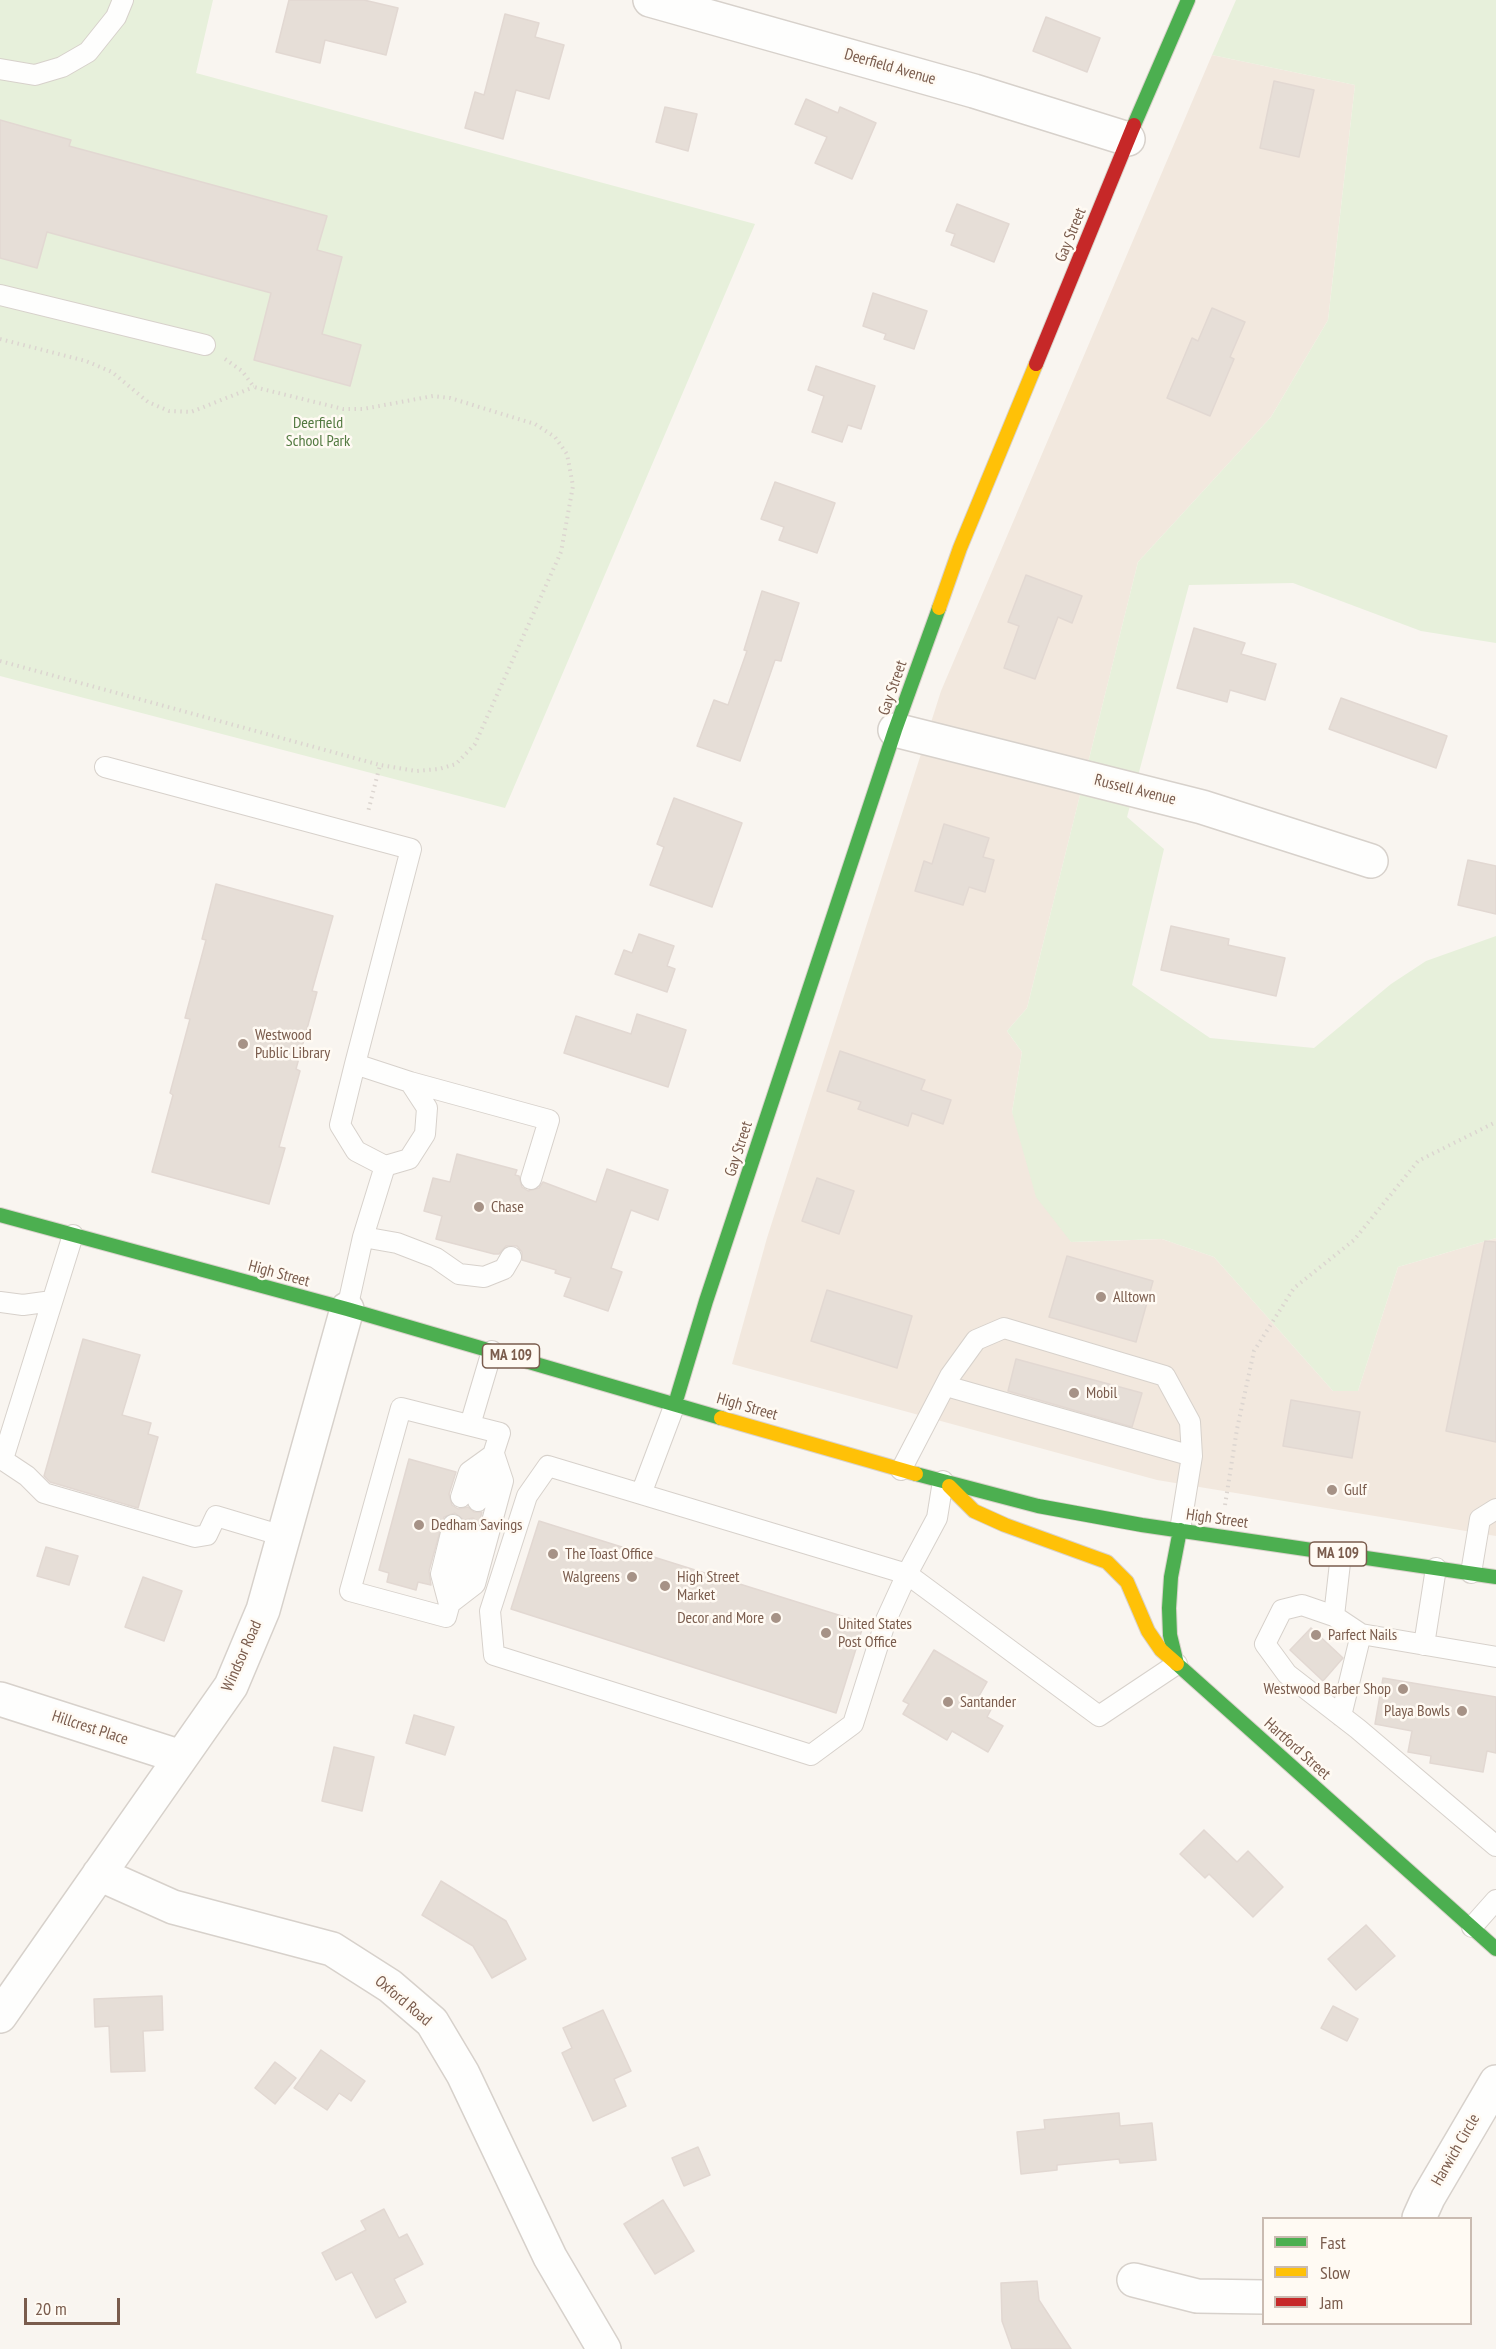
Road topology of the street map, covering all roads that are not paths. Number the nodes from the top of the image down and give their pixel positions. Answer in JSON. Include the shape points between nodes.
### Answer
{"nodes":[{"id":1,"x":123,"y":0,"type":"edge"},
{"id":2,"x":650,"y":0,"type":"edge"},
{"id":3,"x":1188,"y":0,"type":"edge"},
{"id":4,"x":0,"y":69,"type":"edge"},
{"id":5,"x":1128,"y":139,"type":"junction"},
{"id":6,"x":0,"y":295,"type":"edge"},
{"id":7,"x":205,"y":345,"type":"road end"},
{"id":8,"x":895,"y":730,"type":"junction"},
{"id":9,"x":105,"y":767,"type":"dead end"},
{"id":10,"x":1371,"y":861,"type":"dead end"},
{"id":11,"x":355,"y":1064,"type":"junction"},
{"id":12,"x":410,"y":1082,"type":"junction"},
{"id":13,"x":385,"y":1166,"type":"junction"},
{"id":14,"x":531,"y":1179,"type":"dead end"},
{"id":15,"x":0,"y":1215,"type":"edge"},
{"id":16,"x":73,"y":1235,"type":"junction"},
{"id":17,"x":363,"y":1237,"type":"junction"},
{"id":18,"x":511,"y":1257,"type":"dead end"},
{"id":19,"x":52,"y":1301,"type":"junction"},
{"id":20,"x":0,"y":1302,"type":"edge"},
{"id":21,"x":347,"y":1309,"type":"junction"},
{"id":22,"x":492,"y":1351,"type":"junction"},
{"id":23,"x":946,"y":1386,"type":"junction"},
{"id":24,"x":675,"y":1404,"type":"junction"},
{"id":25,"x":470,"y":1425,"type":"junction"},
{"id":26,"x":494,"y":1454,"type":"junction"},
{"id":27,"x":1192,"y":1456,"type":"junction"},
{"id":28,"x":1,"y":1459,"type":"edge"},
{"id":29,"x":901,"y":1470,"type":"junction"},
{"id":30,"x":943,"y":1481,"type":"junction"},
{"id":31,"x":641,"y":1494,"type":"junction"},
{"id":32,"x":469,"y":1499,"type":"dead end"},
{"id":33,"x":1496,"y":1509,"type":"edge"},
{"id":34,"x":462,"y":1528,"type":"dead end"},
{"id":35,"x":1180,"y":1530,"type":"junction"},
{"id":36,"x":283,"y":1536,"type":"junction"},
{"id":37,"x":1341,"y":1554,"type":"junction"},
{"id":38,"x":1436,"y":1568,"type":"junction"},
{"id":39,"x":1471,"y":1573,"type":"junction"},
{"id":40,"x":907,"y":1574,"type":"junction"},
{"id":41,"x":1496,"y":1577,"type":"edge"},
{"id":42,"x":449,"y":1604,"type":"junction"},
{"id":43,"x":1334,"y":1616,"type":"junction"},
{"id":44,"x":1361,"y":1634,"type":"junction"},
{"id":45,"x":1424,"y":1645,"type":"junction"},
{"id":46,"x":1496,"y":1657,"type":"edge"},
{"id":47,"x":1177,"y":1664,"type":"junction"},
{"id":48,"x":0,"y":1699,"type":"edge"},
{"id":49,"x":1341,"y":1716,"type":"junction"},
{"id":50,"x":181,"y":1757,"type":"junction"},
{"id":51,"x":1496,"y":1846,"type":"edge"},
{"id":52,"x":99,"y":1874,"type":"junction"},
{"id":53,"x":1496,"y":1900,"type":"edge"},
{"id":54,"x":1472,"y":1927,"type":"junction"},
{"id":55,"x":1496,"y":1949,"type":"edge"},
{"id":56,"x":0,"y":2016,"type":"edge"},
{"id":57,"x":1496,"y":2082,"type":"edge"},
{"id":58,"x":1419,"y":2217,"type":"edge"},
{"id":59,"x":1134,"y":2280,"type":"dead end"},
{"id":60,"x":1262,"y":2297,"type":"edge"},
{"id":61,"x":604,"y":2349,"type":"edge"}],
"edges":[{"from":1,"to":4,"type":"lane","via":[[116,17],[88,52],[62,67],[35,75]]},
{"from":2,"to":5,"type":"street","name":"Deerfield Avenue","via":[[974,91]]},
{"from":3,"to":5,"type":"street","name":"Gay Street"},
{"from":5,"to":8,"type":"street","name":"Gay Street","via":[[960,548]]},
{"from":6,"to":7,"type":"lane"},
{"from":8,"to":10,"type":"street","name":"Russell Avenue","via":[[1203,807]]},
{"from":8,"to":24,"type":"street","name":"Gay Street"},
{"from":9,"to":11,"type":"lane","via":[[411,849]]},
{"from":11,"to":12,"type":"lane"},
{"from":11,"to":13,"type":"lane","via":[[340,1125],[356,1151]]},
{"from":12,"to":13,"type":"lane","via":[[427,1108],[425,1134],[409,1160]]},
{"from":12,"to":14,"type":"lane","via":[[549,1120]]},
{"from":13,"to":17,"type":"lane"},
{"from":15,"to":16,"type":"street","name":"High Street","number":"MA 109"},
{"from":16,"to":19,"type":"lane"},
{"from":16,"to":21,"type":"street","name":"High Street","number":"MA 109"},
{"from":17,"to":18,"type":"lane","via":[[397,1243],[436,1258],[459,1274],[484,1277],[504,1269]]},
{"from":17,"to":21,"type":"lane"},
{"from":19,"to":20,"type":"lane","via":[[23,1305]]},
{"from":19,"to":28,"type":"lane"},
{"from":21,"to":22,"type":"street","name":"High Street","number":"MA 109"},
{"from":21,"to":36,"type":"street","name":"Windsor Road"},
{"from":22,"to":24,"type":"street","name":"High Street","number":"MA 109"},
{"from":22,"to":25,"type":"lane"},
{"from":23,"to":27,"type":"lane"},
{"from":23,"to":27,"type":"lane","via":[[976,1340],[1004,1328],[1166,1376],[1190,1422]]},
{"from":23,"to":29,"type":"lane"},
{"from":24,"to":29,"type":"street","name":"High Street","number":"MA 109"},
{"from":24,"to":31,"type":"lane"},
{"from":25,"to":26,"type":"lane","via":[[500,1433]]},
{"from":25,"to":42,"type":"lane","via":[[401,1408],[350,1591],[446,1617]]},
{"from":26,"to":32,"type":"lane"},
{"from":26,"to":42,"type":"lane","via":[[503,1481],[475,1584]]},
{"from":27,"to":35,"type":"lane"},
{"from":28,"to":36,"type":"lane","via":[[44,1493],[195,1537],[207,1535],[216,1516]]},
{"from":29,"to":30,"type":"street","name":"High Street","number":"MA 109"},
{"from":30,"to":35,"type":"street","name":"High Street","number":"MA 109","via":[[1038,1506]]},
{"from":30,"to":40,"type":"lane","via":[[937,1518]]},
{"from":30,"to":47,"type":"street","name":"Hartford Street","via":[[974,1511],[1107,1562],[1127,1582],[1148,1631],[1161,1650]]},
{"from":31,"to":40,"type":"lane"},
{"from":31,"to":40,"type":"lane","via":[[548,1466],[527,1496],[490,1611],[494,1655],[811,1755],[853,1724],[886,1620]]},
{"from":33,"to":39,"type":"lane","via":[[1480,1519]]},
{"from":34,"to":42,"type":"lane"},
{"from":35,"to":37,"type":"street","name":"High Street","number":"MA 109"},
{"from":35,"to":47,"type":"street","via":[[1169,1608]]},
{"from":36,"to":50,"type":"street","name":"Windsor Road","via":[[263,1610],[231,1686]]},
{"from":37,"to":38,"type":"street","name":"High Street","number":"MA 109"},
{"from":37,"to":43,"type":"lane"},
{"from":38,"to":39,"type":"street","name":"High Street","number":"MA 109"},
{"from":38,"to":45,"type":"lane"},
{"from":39,"to":41,"type":"street","name":"High Street","number":"MA 109"},
{"from":40,"to":47,"type":"lane","via":[[1099,1716]]},
{"from":43,"to":44,"type":"lane"},
{"from":43,"to":49,"type":"lane","via":[[1302,1605],[1282,1610],[1266,1644],[1287,1674]]},
{"from":44,"to":45,"type":"lane"},
{"from":44,"to":49,"type":"lane"},
{"from":45,"to":46,"type":"lane"},
{"from":47,"to":54,"type":"street","name":"Hartford Street"},
{"from":48,"to":50,"type":"street","name":"Hillcrest Place"},
{"from":49,"to":51,"type":"lane"},
{"from":50,"to":52,"type":"street","name":"Windsor Road"},
{"from":52,"to":56,"type":"street","name":"Windsor Road"},
{"from":52,"to":61,"type":"street","name":"Oxford Road","via":[[173,1907],[332,1949],[390,1986],[432,2022],[463,2074],[550,2258]]},
{"from":53,"to":54,"type":"lane"},
{"from":54,"to":55,"type":"street","name":"Hartford Street"},
{"from":57,"to":58,"type":"street","name":"Harwich Circle"},
{"from":59,"to":60,"type":"street","via":[[1197,2296]]}]}
